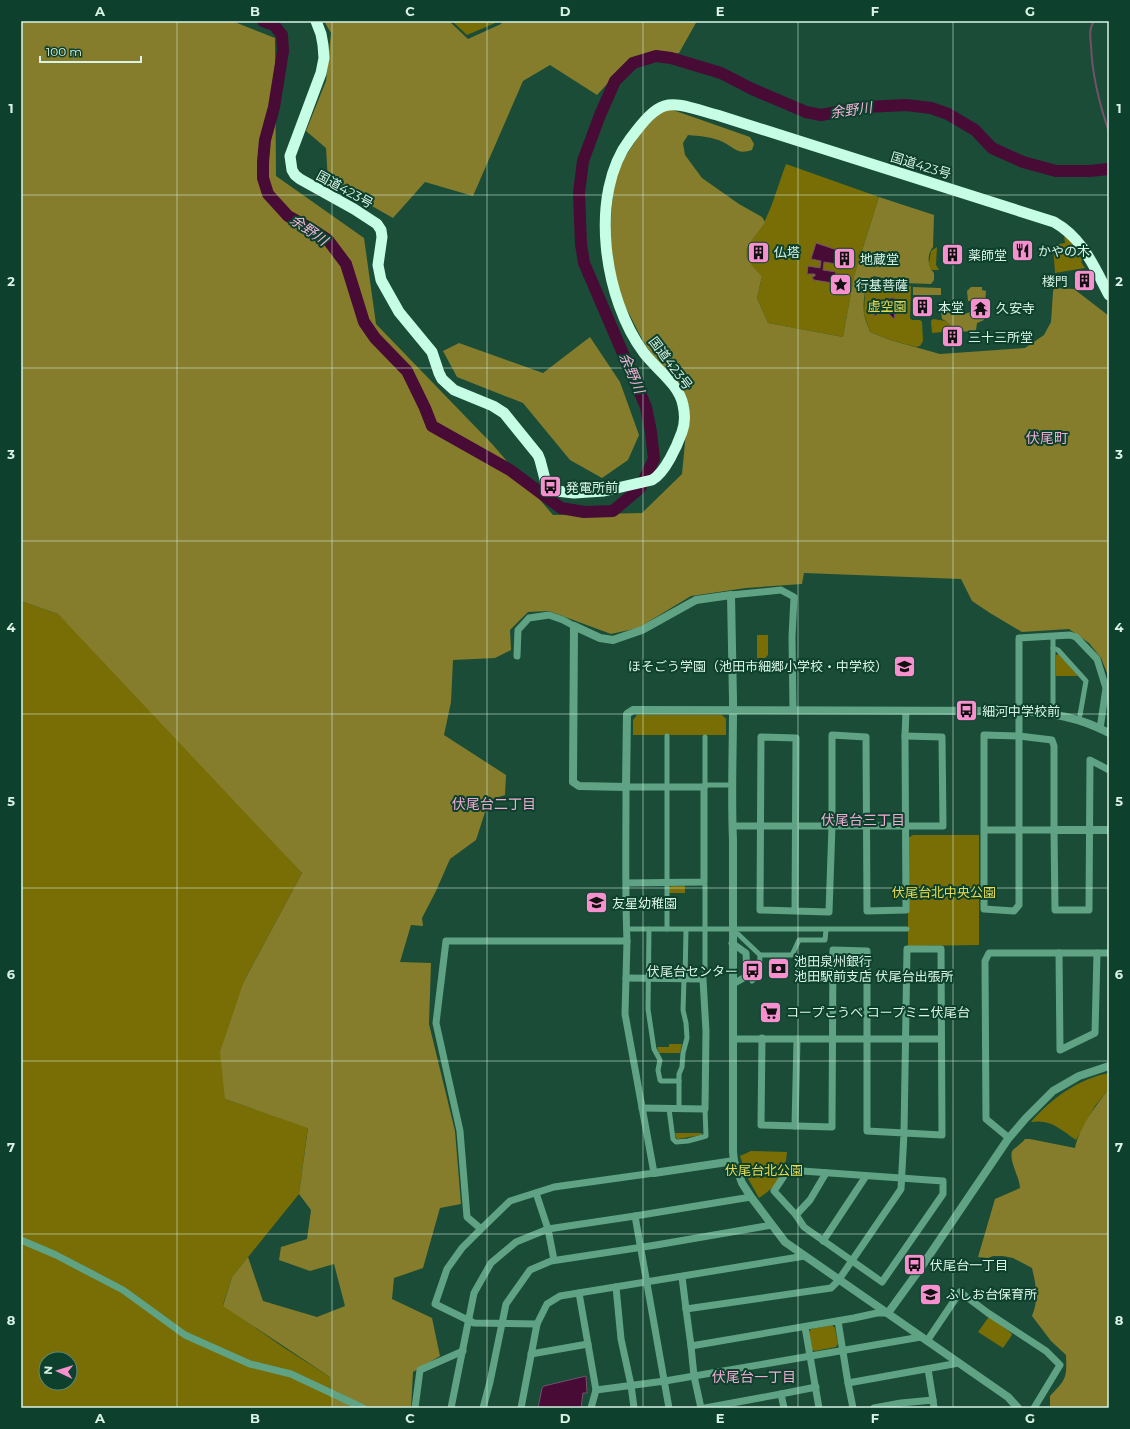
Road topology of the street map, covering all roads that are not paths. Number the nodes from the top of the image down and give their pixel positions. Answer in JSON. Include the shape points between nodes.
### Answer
{"nodes":[{"id":1,"x":316,"y":21,"type":"edge"},
{"id":2,"x":1109,"y":295,"type":"edge"},
{"id":3,"x":731,"y":595,"type":"junction"},
{"id":4,"x":574,"y":626,"type":"junction"},
{"id":5,"x":1053,"y":636,"type":"junction"},
{"id":6,"x":1053,"y":648,"type":"junction"},
{"id":7,"x":517,"y":656,"type":"dead end"},
{"id":8,"x":1053,"y":706,"type":"dead end"},
{"id":9,"x":733,"y":709,"type":"junction"},
{"id":10,"x":792,"y":710,"type":"junction"},
{"id":11,"x":906,"y":711,"type":"junction"},
{"id":12,"x":1019,"y":711,"type":"junction"},
{"id":13,"x":1080,"y":715,"type":"dead end"},
{"id":14,"x":1100,"y":729,"type":"junction"},
{"id":15,"x":1109,"y":733,"type":"edge"},
{"id":16,"x":667,"y":736,"type":"dead end"},
{"id":17,"x":905,"y":736,"type":"junction"},
{"id":18,"x":1019,"y":736,"type":"junction"},
{"id":19,"x":705,"y":737,"type":"dead end"},
{"id":20,"x":1109,"y":770,"type":"edge"},
{"id":21,"x":727,"y":785,"type":"dead end"},
{"id":22,"x":626,"y":787,"type":"junction"},
{"id":23,"x":667,"y":787,"type":"junction"},
{"id":24,"x":704,"y":787,"type":"junction"},
{"id":25,"x":733,"y":826,"type":"junction"},
{"id":26,"x":761,"y":826,"type":"junction"},
{"id":27,"x":832,"y":826,"type":"junction"},
{"id":28,"x":867,"y":826,"type":"junction"},
{"id":29,"x":905,"y":826,"type":"junction"},
{"id":30,"x":796,"y":827,"type":"junction"},
{"id":31,"x":984,"y":830,"type":"junction"},
{"id":32,"x":1019,"y":830,"type":"junction"},
{"id":33,"x":1054,"y":830,"type":"junction"},
{"id":34,"x":1089,"y":830,"type":"junction"},
{"id":35,"x":1109,"y":830,"type":"edge"},
{"id":36,"x":667,"y":882,"type":"junction"},
{"id":37,"x":704,"y":882,"type":"junction"},
{"id":38,"x":626,"y":883,"type":"junction"},
{"id":39,"x":795,"y":910,"type":"junction"},
{"id":40,"x":631,"y":929,"type":"dead end"},
{"id":41,"x":649,"y":929,"type":"junction"},
{"id":42,"x":907,"y":929,"type":"dead end"},
{"id":43,"x":667,"y":930,"type":"junction"},
{"id":44,"x":686,"y":930,"type":"junction"},
{"id":45,"x":706,"y":930,"type":"junction"},
{"id":46,"x":826,"y":930,"type":"junction"},
{"id":47,"x":739,"y":932,"type":"junction"},
{"id":48,"x":627,"y":941,"type":"junction"},
{"id":49,"x":732,"y":943,"type":"junction"},
{"id":50,"x":1059,"y":953,"type":"junction"},
{"id":51,"x":1097,"y":953,"type":"junction"},
{"id":52,"x":1109,"y":953,"type":"edge"},
{"id":53,"x":760,"y":955,"type":"junction"},
{"id":54,"x":626,"y":978,"type":"junction"},
{"id":55,"x":649,"y":978,"type":"junction"},
{"id":56,"x":685,"y":979,"type":"junction"},
{"id":57,"x":703,"y":979,"type":"junction"},
{"id":58,"x":752,"y":981,"type":"dead end"},
{"id":59,"x":733,"y":984,"type":"junction"},
{"id":60,"x":762,"y":1038,"type":"junction"},
{"id":61,"x":906,"y":1038,"type":"junction"},
{"id":62,"x":941,"y":1038,"type":"junction"},
{"id":63,"x":733,"y":1039,"type":"junction"},
{"id":64,"x":797,"y":1039,"type":"junction"},
{"id":65,"x":832,"y":1039,"type":"junction"},
{"id":66,"x":867,"y":1039,"type":"junction"},
{"id":67,"x":1109,"y":1066,"type":"edge"},
{"id":68,"x":679,"y":1081,"type":"junction"},
{"id":69,"x":642,"y":1108,"type":"junction"},
{"id":70,"x":669,"y":1109,"type":"junction"},
{"id":71,"x":679,"y":1109,"type":"junction"},
{"id":72,"x":705,"y":1109,"type":"junction"},
{"id":73,"x":795,"y":1126,"type":"junction"},
{"id":74,"x":904,"y":1133,"type":"junction"},
{"id":75,"x":1009,"y":1138,"type":"junction"},
{"id":76,"x":734,"y":1161,"type":"junction"},
{"id":77,"x":654,"y":1173,"type":"junction"},
{"id":78,"x":826,"y":1173,"type":"junction"},
{"id":79,"x":866,"y":1176,"type":"junction"},
{"id":80,"x":902,"y":1178,"type":"junction"},
{"id":81,"x":536,"y":1193,"type":"junction"},
{"id":82,"x":751,"y":1197,"type":"junction"},
{"id":83,"x":796,"y":1215,"type":"junction"},
{"id":84,"x":635,"y":1216,"type":"junction"},
{"id":85,"x":772,"y":1225,"type":"junction"},
{"id":86,"x":481,"y":1229,"type":"junction"},
{"id":87,"x":548,"y":1229,"type":"junction"},
{"id":88,"x":21,"y":1240,"type":"edge"},
{"id":89,"x":823,"y":1241,"type":"junction"},
{"id":90,"x":640,"y":1247,"type":"junction"},
{"id":91,"x":805,"y":1256,"type":"junction"},
{"id":92,"x":554,"y":1260,"type":"junction"},
{"id":93,"x":852,"y":1261,"type":"junction"},
{"id":94,"x":682,"y":1276,"type":"junction"},
{"id":95,"x":838,"y":1281,"type":"junction"},
{"id":96,"x":647,"y":1282,"type":"junction"},
{"id":97,"x":616,"y":1287,"type":"junction"},
{"id":98,"x":579,"y":1293,"type":"junction"},
{"id":99,"x":686,"y":1309,"type":"junction"},
{"id":100,"x":888,"y":1313,"type":"junction"},
{"id":101,"x":469,"y":1320,"type":"junction"},
{"id":102,"x":838,"y":1321,"type":"junction"},
{"id":103,"x":501,"y":1323,"type":"junction"},
{"id":104,"x":537,"y":1324,"type":"junction"},
{"id":105,"x":805,"y":1327,"type":"junction"},
{"id":106,"x":924,"y":1339,"type":"junction"},
{"id":107,"x":588,"y":1344,"type":"junction"},
{"id":108,"x":691,"y":1346,"type":"junction"},
{"id":109,"x":463,"y":1351,"type":"junction"},
{"id":110,"x":843,"y":1351,"type":"junction"},
{"id":111,"x":531,"y":1354,"type":"junction"},
{"id":112,"x":810,"y":1356,"type":"junction"},
{"id":113,"x":958,"y":1363,"type":"junction"},
{"id":114,"x":928,"y":1369,"type":"junction"},
{"id":115,"x":694,"y":1376,"type":"junction"},
{"id":116,"x":665,"y":1381,"type":"junction"},
{"id":117,"x":848,"y":1383,"type":"junction"},
{"id":118,"x":631,"y":1386,"type":"junction"},
{"id":119,"x":816,"y":1387,"type":"junction"},
{"id":120,"x":596,"y":1390,"type":"junction"},
{"id":121,"x":781,"y":1394,"type":"junction"},
{"id":122,"x":933,"y":1400,"type":"junction"},
{"id":123,"x":363,"y":1408,"type":"edge"},
{"id":124,"x":415,"y":1408,"type":"edge"},
{"id":125,"x":451,"y":1408,"type":"edge"},
{"id":126,"x":483,"y":1408,"type":"edge"},
{"id":127,"x":521,"y":1408,"type":"edge"},
{"id":128,"x":591,"y":1408,"type":"edge"},
{"id":129,"x":634,"y":1408,"type":"edge"},
{"id":130,"x":669,"y":1408,"type":"edge"},
{"id":131,"x":701,"y":1408,"type":"edge"},
{"id":132,"x":705,"y":1408,"type":"edge"},
{"id":133,"x":784,"y":1408,"type":"edge"},
{"id":134,"x":819,"y":1408,"type":"edge"},
{"id":135,"x":853,"y":1408,"type":"edge"},
{"id":136,"x":874,"y":1408,"type":"edge"},
{"id":137,"x":934,"y":1408,"type":"edge"},
{"id":138,"x":1018,"y":1408,"type":"edge"},
{"id":139,"x":1034,"y":1408,"type":"edge"}],
"edges":[{"from":1,"to":2,"type":"highway","name":"国道423号","via":[[321,34],[324,58],[321,73],[290,156],[295,175],[306,184],[377,224],[382,237],[378,265],[381,280],[399,312],[432,352],[442,379],[454,390],[504,413],[538,455],[546,482],[556,490],[574,493],[604,491],[652,480],[658,477],[666,466],[682,432],[683,404],[672,384],[644,352],[618,304],[608,262],[605,216],[608,190],[615,166],[627,143],[646,118],[667,105],[680,105],[717,115],[1054,222],[1065,228],[1081,245]]},
{"from":3,"to":4,"type":"street","via":[[696,600],[642,630],[613,640],[600,638]]},
{"from":3,"to":9,"type":"street"},
{"from":3,"to":10,"type":"street","via":[[780,590],[794,597]]},
{"from":4,"to":7,"type":"street","via":[[549,615],[529,618],[518,630]]},
{"from":4,"to":22,"type":"street","via":[[573,782],[579,786]]},
{"from":5,"to":6,"type":"street"},
{"from":5,"to":12,"type":"street","via":[[1019,638]]},
{"from":5,"to":14,"type":"street","via":[[1076,637],[1097,659],[1106,688]]},
{"from":6,"to":8,"type":"street"},
{"from":6,"to":13,"type":"street","via":[[1058,650],[1086,681]]},
{"from":9,"to":10,"type":"street"},
{"from":9,"to":22,"type":"street","via":[[633,710],[627,714]]},
{"from":9,"to":25,"type":"street"},
{"from":10,"to":11,"type":"street"},
{"from":11,"to":12,"type":"street"},
{"from":11,"to":17,"type":"street"},
{"from":12,"to":14,"type":"street","via":[[1046,712],[1072,718]]},
{"from":12,"to":18,"type":"street"},
{"from":14,"to":15,"type":"street"},
{"from":16,"to":23,"type":"street"},
{"from":17,"to":29,"type":"street"},
{"from":17,"to":29,"type":"street","via":[[942,737],[943,826]]},
{"from":18,"to":31,"type":"street","via":[[984,735]]},
{"from":18,"to":32,"type":"street"},
{"from":18,"to":33,"type":"street","via":[[1052,740]]},
{"from":19,"to":24,"type":"street"},
{"from":20,"to":34,"type":"street","via":[[1090,760]]},
{"from":21,"to":24,"type":"street"},
{"from":22,"to":23,"type":"street"},
{"from":22,"to":38,"type":"street"},
{"from":23,"to":24,"type":"street"},
{"from":23,"to":36,"type":"street"},
{"from":24,"to":37,"type":"street"},
{"from":25,"to":26,"type":"street"},
{"from":25,"to":49,"type":"street"},
{"from":26,"to":30,"type":"street"},
{"from":26,"to":30,"type":"street","via":[[761,737],[796,738]]},
{"from":26,"to":39,"type":"street","via":[[760,910]]},
{"from":27,"to":28,"type":"street"},
{"from":27,"to":28,"type":"street","via":[[832,735],[866,737]]},
{"from":27,"to":30,"type":"street"},
{"from":27,"to":39,"type":"street","via":[[829,912]]},
{"from":28,"to":29,"type":"street"},
{"from":28,"to":29,"type":"street","via":[[867,911],[906,910]]},
{"from":30,"to":39,"type":"street"},
{"from":31,"to":32,"type":"street"},
{"from":31,"to":32,"type":"street","via":[[984,909],[1014,911],[1020,905]]},
{"from":32,"to":33,"type":"street"},
{"from":33,"to":34,"type":"street"},
{"from":33,"to":34,"type":"street","via":[[1055,910],[1089,910]]},
{"from":34,"to":35,"type":"street"},
{"from":36,"to":37,"type":"street"},
{"from":36,"to":38,"type":"street"},
{"from":36,"to":43,"type":"street"},
{"from":37,"to":45,"type":"street"},
{"from":38,"to":48,"type":"street"},
{"from":40,"to":41,"type":"street"},
{"from":41,"to":43,"type":"street"},
{"from":41,"to":55,"type":"street"},
{"from":42,"to":46,"type":"street"},
{"from":43,"to":44,"type":"street"},
{"from":44,"to":45,"type":"street"},
{"from":44,"to":56,"type":"street"},
{"from":45,"to":47,"type":"street"},
{"from":45,"to":57,"type":"street"},
{"from":46,"to":47,"type":"street"},
{"from":46,"to":53,"type":"street","via":[[825,940],[799,940],[792,955]]},
{"from":47,"to":53,"type":"street"},
{"from":48,"to":54,"type":"street"},
{"from":48,"to":86,"type":"street","via":[[446,941],[436,1023],[460,1131],[468,1217]]},
{"from":49,"to":59,"type":"street"},
{"from":49,"to":59,"type":"street","via":[[746,953],[747,976]]},
{"from":50,"to":51,"type":"street"},
{"from":50,"to":51,"type":"street","via":[[1060,1050],[1095,1033]]},
{"from":50,"to":75,"type":"street","via":[[989,953],[985,961],[986,1119]]},
{"from":51,"to":52,"type":"street"},
{"from":53,"to":58,"type":"street","via":[[759,975]]},
{"from":54,"to":55,"type":"street"},
{"from":54,"to":69,"type":"street","via":[[625,1014]]},
{"from":55,"to":56,"type":"street"},
{"from":55,"to":68,"type":"street","via":[[648,1009],[654,1049],[660,1060],[660,1080]]},
{"from":56,"to":57,"type":"street"},
{"from":56,"to":68,"type":"street","via":[[683,1010],[686,1038]]},
{"from":57,"to":72,"type":"street","via":[[706,1031]]},
{"from":59,"to":63,"type":"street"},
{"from":60,"to":63,"type":"street"},
{"from":60,"to":64,"type":"street"},
{"from":60,"to":73,"type":"street","via":[[761,1125]]},
{"from":61,"to":62,"type":"street"},
{"from":61,"to":62,"type":"street","via":[[907,950],[940,949]]},
{"from":61,"to":66,"type":"street"},
{"from":61,"to":74,"type":"street"},
{"from":62,"to":74,"type":"street","via":[[942,1135]]},
{"from":63,"to":76,"type":"street"},
{"from":64,"to":65,"type":"street"},
{"from":64,"to":73,"type":"street"},
{"from":65,"to":66,"type":"street"},
{"from":65,"to":66,"type":"street","via":[[832,950],[867,951]]},
{"from":65,"to":73,"type":"street","via":[[832,1127]]},
{"from":66,"to":74,"type":"street","via":[[867,1131]]},
{"from":67,"to":75,"type":"street","via":[[1079,1076],[1053,1091]]},
{"from":68,"to":71,"type":"street"},
{"from":69,"to":70,"type":"street"},
{"from":69,"to":77,"type":"street"},
{"from":70,"to":71,"type":"street"},
{"from":70,"to":72,"type":"street","via":[[673,1139],[676,1142],[706,1136]]},
{"from":71,"to":72,"type":"street"},
{"from":74,"to":80,"type":"street"},
{"from":75,"to":100,"type":"street"},
{"from":76,"to":77,"type":"street"},
{"from":76,"to":82,"type":"street","via":[[742,1183]]},
{"from":77,"to":81,"type":"street"},
{"from":78,"to":79,"type":"street"},
{"from":78,"to":83,"type":"street","via":[[810,1200]]},
{"from":78,"to":83,"type":"street","via":[[788,1170],[774,1192]]},
{"from":79,"to":80,"type":"street"},
{"from":79,"to":89,"type":"street"},
{"from":80,"to":93,"type":"street","via":[[901,1189]]},
{"from":80,"to":93,"type":"street","via":[[943,1181],[943,1194],[882,1282]]},
{"from":81,"to":86,"type":"street","via":[[510,1201]]},
{"from":81,"to":87,"type":"street"},
{"from":82,"to":84,"type":"street"},
{"from":82,"to":85,"type":"street"},
{"from":83,"to":89,"type":"street","via":[[804,1227]]},
{"from":84,"to":87,"type":"street"},
{"from":84,"to":90,"type":"street"},
{"from":85,"to":90,"type":"street"},
{"from":85,"to":91,"type":"street","via":[[785,1242]]},
{"from":86,"to":101,"type":"street","via":[[462,1248],[447,1269],[435,1304]]},
{"from":87,"to":92,"type":"street"},
{"from":87,"to":101,"type":"street","via":[[516,1242],[491,1263],[474,1293]]},
{"from":88,"to":123,"type":"street","via":[[123,1290],[185,1335],[250,1364],[291,1374]]},
{"from":89,"to":93,"type":"street"},
{"from":90,"to":92,"type":"street"},
{"from":90,"to":96,"type":"street"},
{"from":91,"to":94,"type":"street"},
{"from":91,"to":95,"type":"street"},
{"from":92,"to":103,"type":"street","via":[[530,1270],[506,1304]]},
{"from":93,"to":95,"type":"street"},
{"from":94,"to":96,"type":"street"},
{"from":94,"to":99,"type":"street"},
{"from":95,"to":99,"type":"street","via":[[831,1288]]},
{"from":95,"to":100,"type":"street"},
{"from":96,"to":97,"type":"street"},
{"from":96,"to":116,"type":"street"},
{"from":97,"to":98,"type":"street"},
{"from":97,"to":118,"type":"street","via":[[621,1339]]},
{"from":98,"to":104,"type":"street","via":[[560,1296],[546,1304]]},
{"from":98,"to":107,"type":"street"},
{"from":99,"to":108,"type":"street"},
{"from":100,"to":102,"type":"street"},
{"from":100,"to":106,"type":"street"},
{"from":101,"to":103,"type":"street"},
{"from":101,"to":109,"type":"street"},
{"from":102,"to":105,"type":"street"},
{"from":102,"to":110,"type":"street"},
{"from":103,"to":104,"type":"street"},
{"from":103,"to":126,"type":"street"},
{"from":104,"to":111,"type":"street"},
{"from":105,"to":108,"type":"street"},
{"from":105,"to":112,"type":"street"},
{"from":106,"to":110,"type":"street"},
{"from":106,"to":113,"type":"street"},
{"from":106,"to":139,"type":"street","via":[[960,1292],[1046,1351],[1060,1365]]},
{"from":107,"to":111,"type":"street"},
{"from":107,"to":120,"type":"street"},
{"from":108,"to":115,"type":"street"},
{"from":109,"to":124,"type":"street","via":[[420,1370]]},
{"from":109,"to":125,"type":"street"},
{"from":110,"to":112,"type":"street"},
{"from":110,"to":117,"type":"street"},
{"from":111,"to":127,"type":"street"},
{"from":112,"to":115,"type":"street"},
{"from":112,"to":119,"type":"street"},
{"from":113,"to":114,"type":"street"},
{"from":113,"to":138,"type":"street","via":[[1008,1397]]},
{"from":114,"to":117,"type":"street"},
{"from":114,"to":122,"type":"street"},
{"from":115,"to":116,"type":"street"},
{"from":115,"to":131,"type":"street"},
{"from":116,"to":118,"type":"street"},
{"from":116,"to":130,"type":"street"},
{"from":117,"to":135,"type":"street"},
{"from":118,"to":120,"type":"street"},
{"from":118,"to":129,"type":"street"},
{"from":119,"to":121,"type":"street"},
{"from":119,"to":134,"type":"street"},
{"from":120,"to":128,"type":"street"},
{"from":121,"to":132,"type":"street"},
{"from":121,"to":133,"type":"street"},
{"from":122,"to":136,"type":"street"},
{"from":122,"to":137,"type":"street"}]}
